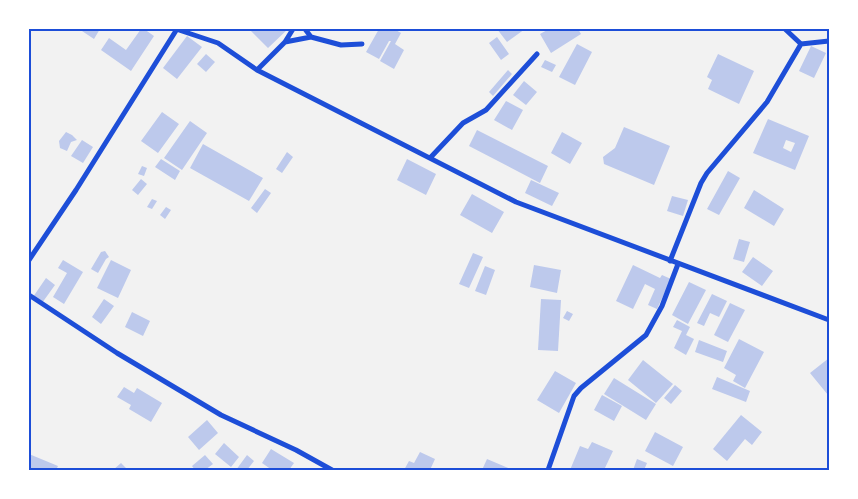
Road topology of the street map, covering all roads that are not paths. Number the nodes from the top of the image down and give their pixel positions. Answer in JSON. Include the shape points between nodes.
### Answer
{"nodes":[{"id":1,"x":177,"y":29,"type":"edge"},
{"id":2,"x":293,"y":29,"type":"edge"},
{"id":3,"x":305,"y":29,"type":"edge"},
{"id":4,"x":785,"y":29,"type":"edge"},
{"id":5,"x":311,"y":37,"type":"junction"},
{"id":6,"x":829,"y":41,"type":"edge"},
{"id":7,"x":285,"y":42,"type":"junction"},
{"id":8,"x":362,"y":44,"type":"dead end"},
{"id":9,"x":801,"y":44,"type":"junction"},
{"id":10,"x":538,"y":54,"type":"dead end"},
{"id":11,"x":257,"y":70,"type":"junction"},
{"id":12,"x":430,"y":158,"type":"junction"},
{"id":13,"x":29,"y":260,"type":"edge"},
{"id":14,"x":670,"y":261,"type":"junction"},
{"id":15,"x":678,"y":264,"type":"junction"},
{"id":16,"x":29,"y":295,"type":"edge"},
{"id":17,"x":829,"y":320,"type":"edge"},
{"id":18,"x":332,"y":470,"type":"edge"},
{"id":19,"x":548,"y":470,"type":"edge"}],
"edges":[{"from":1,"to":11,"type":"street","via":[[218,43]]},
{"from":1,"to":13,"type":"street"},
{"from":2,"to":7,"type":"street"},
{"from":3,"to":5,"type":"street"},
{"from":4,"to":9,"type":"street"},
{"from":5,"to":7,"type":"street"},
{"from":5,"to":8,"type":"street","via":[[341,45]]},
{"from":6,"to":9,"type":"street"},
{"from":7,"to":11,"type":"street"},
{"from":9,"to":14,"type":"street","via":[[767,102],[701,183]]},
{"from":10,"to":12,"type":"street","via":[[486,110],[463,123]]},
{"from":11,"to":12,"type":"street"},
{"from":12,"to":14,"type":"street","via":[[516,202]]},
{"from":14,"to":15,"type":"street"},
{"from":15,"to":17,"type":"street"},
{"from":15,"to":19,"type":"street","via":[[662,306],[646,335],[574,396]]},
{"from":16,"to":18,"type":"street","via":[[116,353],[221,416]]}]}
